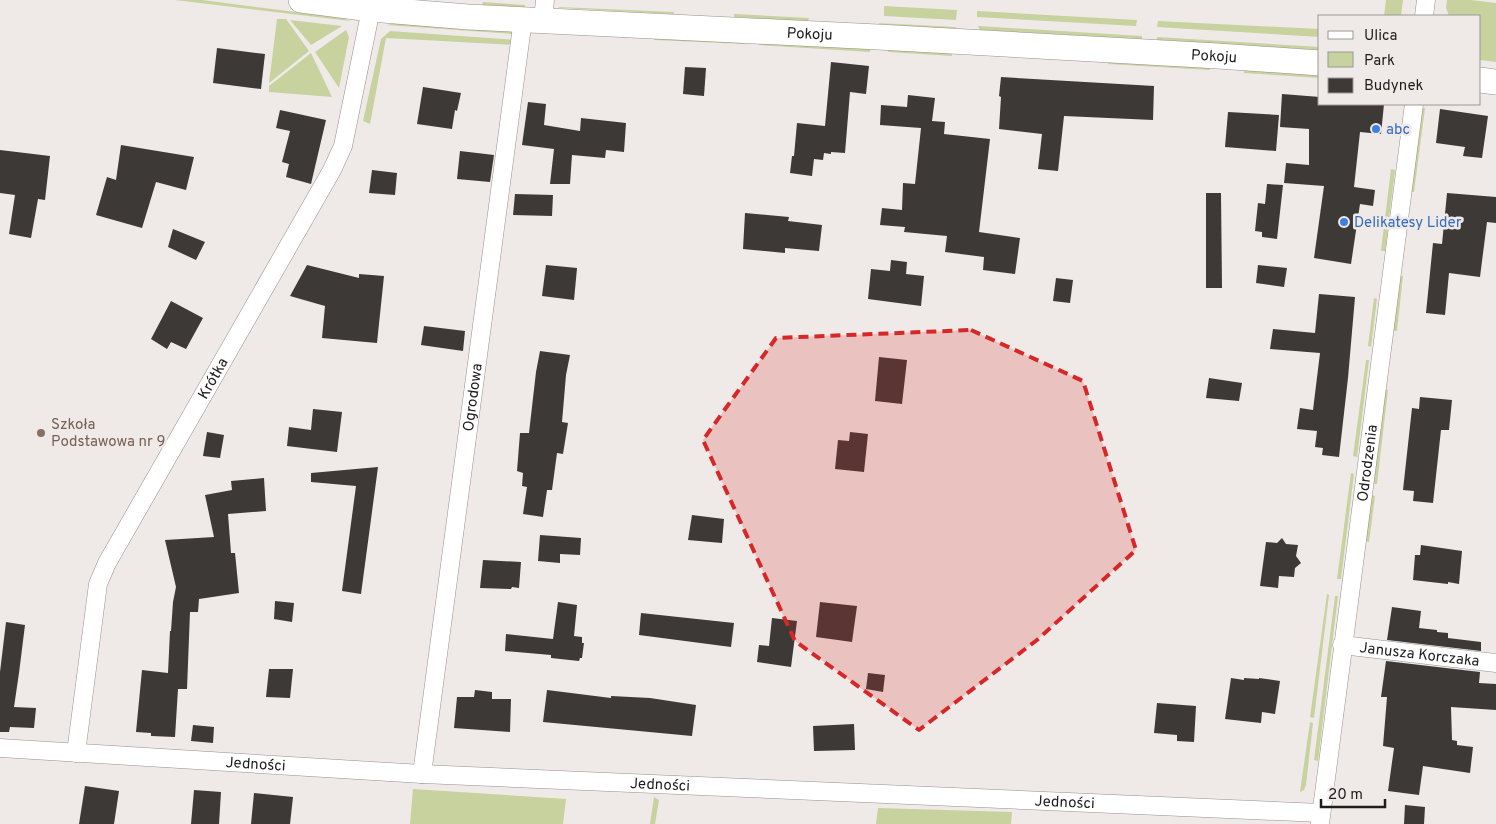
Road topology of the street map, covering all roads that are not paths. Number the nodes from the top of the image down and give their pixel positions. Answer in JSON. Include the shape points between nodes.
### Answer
{"nodes":[{"id":1,"x":301,"y":0,"type":"edge"},
{"id":2,"x":1426,"y":0,"type":"edge"},
{"id":3,"x":371,"y":8,"type":"junction"},
{"id":4,"x":537,"y":13,"type":"edge"},
{"id":5,"x":1424,"y":15,"type":"edge"},
{"id":6,"x":1318,"y":63,"type":"edge"},
{"id":7,"x":1481,"y":80,"type":"edge"},
{"id":8,"x":1496,"y":82,"type":"edge"},
{"id":9,"x":1414,"y":105,"type":"edge"},
{"id":10,"x":1342,"y":644,"type":"junction"},
{"id":11,"x":1496,"y":663,"type":"edge"},
{"id":12,"x":0,"y":748,"type":"edge"},
{"id":13,"x":76,"y":753,"type":"junction"},
{"id":14,"x":422,"y":774,"type":"junction"},
{"id":15,"x":1321,"y":818,"type":"edge"}],
"edges":[{"from":1,"to":3,"type":"street","name":"Pokoju"},
{"from":2,"to":5,"type":"street"},
{"from":3,"to":4,"type":"street","name":"Pokoju","via":[[468,17]]},
{"from":3,"to":13,"type":"street","name":"Krótka","via":[[343,146],[332,170],[98,584]]},
{"from":4,"to":6,"type":"street","name":"Pokoju"},
{"from":4,"to":14,"type":"street","name":"Ogrodowa"},
{"from":7,"to":8,"type":"street"},
{"from":9,"to":10,"type":"street","name":"Odrodzenia"},
{"from":10,"to":11,"type":"street","name":"Janusza Korczaka"},
{"from":10,"to":15,"type":"street","name":"Odrodzenia"},
{"from":12,"to":13,"type":"street","name":"Jedności"},
{"from":13,"to":14,"type":"street","name":"Jedności"},
{"from":14,"to":15,"type":"street","name":"Jedności"}]}
